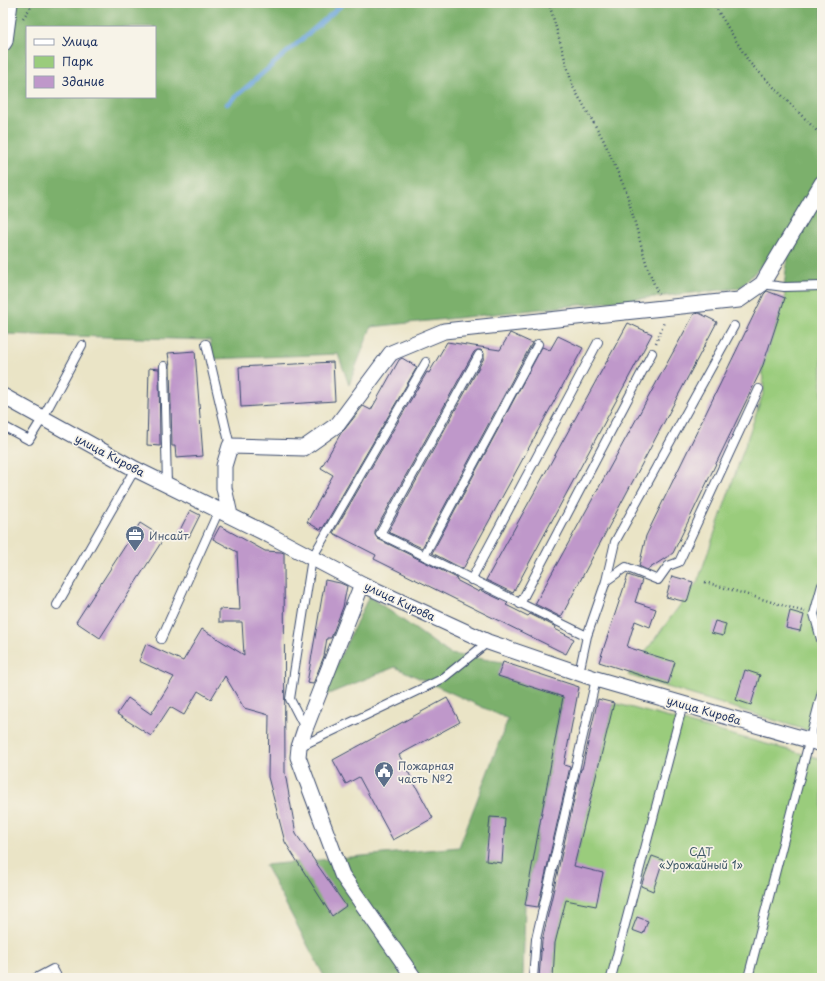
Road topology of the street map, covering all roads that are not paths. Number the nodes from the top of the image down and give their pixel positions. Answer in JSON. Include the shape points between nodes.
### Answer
{"nodes":[{"id":1,"x":10,"y":3,"type":"edge"},
{"id":2,"x":3,"y":44,"type":"edge"},
{"id":3,"x":822,"y":183,"type":"edge"},
{"id":4,"x":762,"y":284,"type":"junction"},
{"id":5,"x":822,"y":286,"type":"edge"},
{"id":6,"x":734,"y":326,"type":"dead end"},
{"id":7,"x":598,"y":342,"type":"dead end"},
{"id":8,"x":206,"y":344,"type":"dead end"},
{"id":9,"x":538,"y":344,"type":"dead end"},
{"id":10,"x":82,"y":345,"type":"dead end"},
{"id":11,"x":652,"y":353,"type":"road end"},
{"id":12,"x":479,"y":355,"type":"dead end"},
{"id":13,"x":426,"y":362,"type":"dead end"},
{"id":14,"x":164,"y":366,"type":"dead end"},
{"id":15,"x":759,"y":389,"type":"dead end"},
{"id":16,"x":3,"y":396,"type":"edge"},
{"id":17,"x":42,"y":419,"type":"junction"},
{"id":18,"x":3,"y":426,"type":"edge"},
{"id":19,"x":230,"y":446,"type":"junction"},
{"id":20,"x":136,"y":469,"type":"junction"},
{"id":21,"x":167,"y":485,"type":"junction"},
{"id":22,"x":224,"y":513,"type":"junction"},
{"id":23,"x":424,"y":556,"type":"junction"},
{"id":24,"x":312,"y":558,"type":"junction"},
{"id":25,"x":471,"y":580,"type":"junction"},
{"id":26,"x":606,"y":581,"type":"junction"},
{"id":27,"x":362,"y":584,"type":"junction"},
{"id":28,"x":822,"y":586,"type":"edge"},
{"id":29,"x":520,"y":604,"type":"junction"},
{"id":30,"x":57,"y":605,"type":"dead end"},
{"id":31,"x":586,"y":636,"type":"junction"},
{"id":32,"x":161,"y":639,"type":"dead end"},
{"id":33,"x":488,"y":642,"type":"junction"},
{"id":34,"x":822,"y":642,"type":"edge"},
{"id":35,"x":579,"y":673,"type":"junction"},
{"id":36,"x":596,"y":679,"type":"junction"},
{"id":37,"x":822,"y":692,"type":"edge"},
{"id":38,"x":683,"y":704,"type":"junction"},
{"id":39,"x":305,"y":729,"type":"junction"},
{"id":40,"x":816,"y":742,"type":"edge"},
{"id":41,"x":299,"y":747,"type":"junction"},
{"id":42,"x":36,"y":978,"type":"edge"},
{"id":43,"x":58,"y":978,"type":"edge"},
{"id":44,"x":414,"y":978,"type":"edge"},
{"id":45,"x":533,"y":978,"type":"edge"},
{"id":46,"x":611,"y":978,"type":"edge"},
{"id":47,"x":748,"y":978,"type":"edge"}],
"edges":[{"from":1,"to":2,"type":"street"},
{"from":3,"to":4,"type":"street"},
{"from":4,"to":5,"type":"lane","via":[[784,287]]},
{"from":4,"to":19,"type":"street","via":[[739,300],[444,331],[391,353],[338,424],[304,448]]},
{"from":6,"to":26,"type":"lane","via":[[614,542]]},
{"from":7,"to":25,"type":"lane"},
{"from":8,"to":19,"type":"lane"},
{"from":9,"to":23,"type":"lane"},
{"from":10,"to":17,"type":"lane"},
{"from":11,"to":29,"type":"lane"},
{"from":12,"to":23,"type":"lane","via":[[380,534]]},
{"from":13,"to":24,"type":"lane"},
{"from":14,"to":21,"type":"lane"},
{"from":15,"to":26,"type":"lane","via":[[679,562],[668,566],[658,580],[626,567]]},
{"from":16,"to":17,"type":"street","name":"улица Кирова"},
{"from":17,"to":18,"type":"lane","via":[[29,440]]},
{"from":17,"to":20,"type":"street","name":"улица Кирова"},
{"from":19,"to":22,"type":"street","via":[[224,466]]},
{"from":20,"to":21,"type":"street","name":"улица Кирова"},
{"from":20,"to":30,"type":"lane"},
{"from":21,"to":22,"type":"street","name":"улица Кирова"},
{"from":22,"to":24,"type":"street","name":"улица Кирова"},
{"from":22,"to":32,"type":"lane"},
{"from":23,"to":25,"type":"lane"},
{"from":24,"to":27,"type":"street","name":"улица Кирова"},
{"from":24,"to":39,"type":"lane","via":[[290,699]]},
{"from":25,"to":29,"type":"lane"},
{"from":26,"to":31,"type":"lane"},
{"from":27,"to":33,"type":"street","name":"улица Кирова"},
{"from":27,"to":39,"type":"street"},
{"from":28,"to":34,"type":"lane","via":[[814,614]]},
{"from":29,"to":31,"type":"lane"},
{"from":31,"to":35,"type":"lane"},
{"from":33,"to":35,"type":"street","name":"улица Кирова"},
{"from":33,"to":41,"type":"lane","via":[[442,679]]},
{"from":35,"to":36,"type":"street","name":"улица Кирова"},
{"from":36,"to":38,"type":"street","name":"улица Кирова"},
{"from":36,"to":45,"type":"lane","via":[[536,939]]},
{"from":37,"to":40,"type":"lane"},
{"from":38,"to":40,"type":"street","name":"улица Кирова"},
{"from":38,"to":46,"type":"lane"},
{"from":39,"to":41,"type":"street"},
{"from":40,"to":47,"type":"lane"},
{"from":41,"to":44,"type":"street","via":[[298,757],[342,875]]},
{"from":42,"to":43,"type":"lane","via":[[53,969]]}]}
